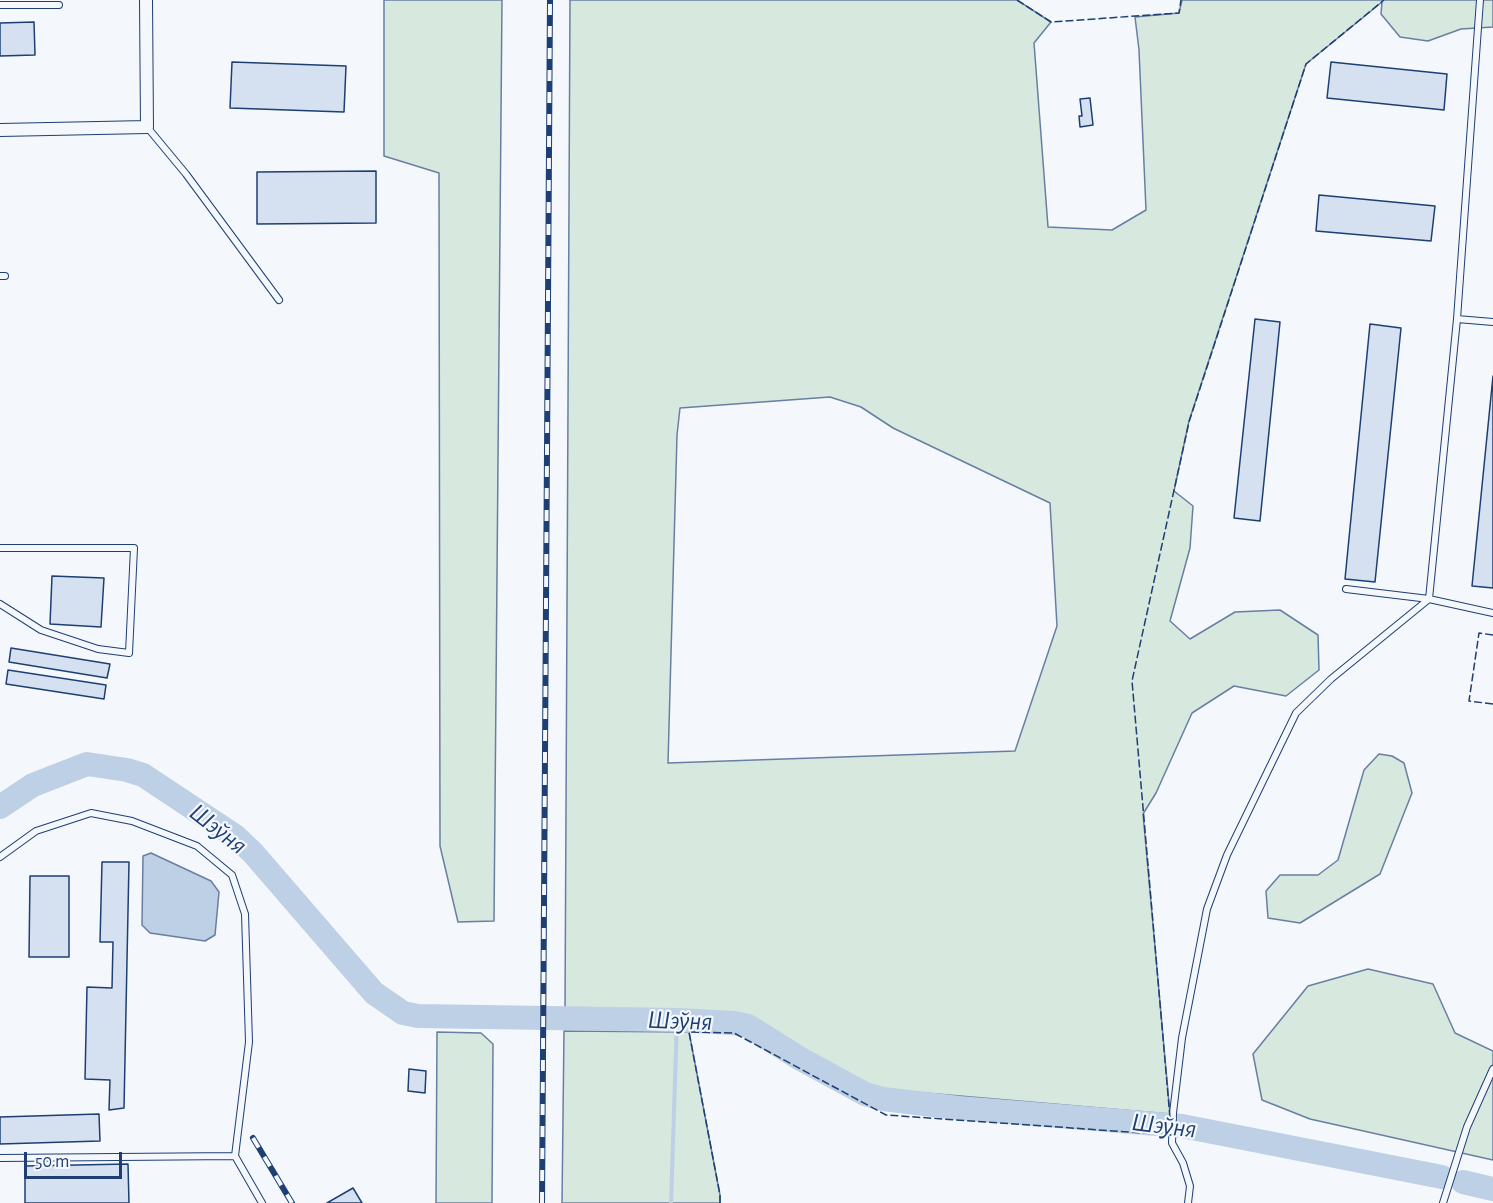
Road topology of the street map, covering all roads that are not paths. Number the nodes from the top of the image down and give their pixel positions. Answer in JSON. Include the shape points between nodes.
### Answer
{"nodes":[{"id":1,"x":146,"y":0,"type":"edge"},
{"id":2,"x":1480,"y":0,"type":"edge"},
{"id":3,"x":0,"y":5,"type":"edge"},
{"id":4,"x":59,"y":5,"type":"dead end"},
{"id":5,"x":147,"y":127,"type":"junction"},
{"id":6,"x":0,"y":130,"type":"edge"},
{"id":7,"x":279,"y":300,"type":"dead end"},
{"id":8,"x":1457,"y":319,"type":"junction"},
{"id":9,"x":1493,"y":322,"type":"edge"},
{"id":10,"x":0,"y":548,"type":"edge"},
{"id":11,"x":1346,"y":589,"type":"dead end"},
{"id":12,"x":1430,"y":599,"type":"junction"},
{"id":13,"x":0,"y":604,"type":"edge"},
{"id":14,"x":1493,"y":613,"type":"edge"},
{"id":15,"x":0,"y":857,"type":"edge"},
{"id":16,"x":1493,"y":1069,"type":"edge"},
{"id":17,"x":235,"y":1156,"type":"junction"},
{"id":18,"x":0,"y":1158,"type":"edge"},
{"id":19,"x":262,"y":1203,"type":"edge"},
{"id":20,"x":1188,"y":1203,"type":"edge"},
{"id":21,"x":1443,"y":1203,"type":"edge"}],
"edges":[{"from":1,"to":5,"type":"street"},
{"from":2,"to":8,"type":"lane"},
{"from":3,"to":4,"type":"lane"},
{"from":5,"to":6,"type":"street"},
{"from":5,"to":7,"type":"lane"},
{"from":8,"to":9,"type":"lane"},
{"from":8,"to":12,"type":"lane"},
{"from":10,"to":13,"type":"lane","via":[[134,548],[129,653],[98,649],[41,630]]},
{"from":11,"to":12,"type":"lane"},
{"from":12,"to":14,"type":"lane"},
{"from":12,"to":20,"type":"lane","via":[[1331,679],[1296,713],[1227,855],[1207,909],[1174,1102],[1172,1143],[1191,1186]]},
{"from":15,"to":17,"type":"lane","via":[[36,831],[91,813],[132,821],[197,846],[232,875],[245,914],[249,1042]]},
{"from":16,"to":21,"type":"lane","via":[[1467,1127]]},
{"from":17,"to":18,"type":"lane"},
{"from":17,"to":19,"type":"lane"}]}
